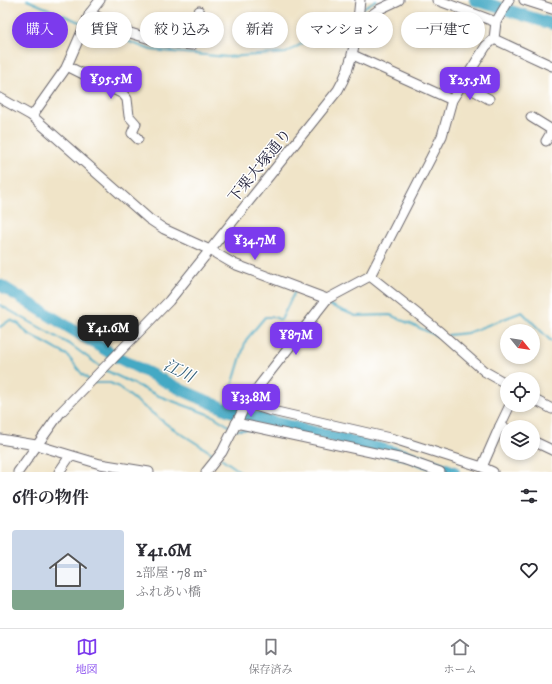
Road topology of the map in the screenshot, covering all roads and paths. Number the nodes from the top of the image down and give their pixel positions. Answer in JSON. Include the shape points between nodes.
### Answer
{"nodes":[{"id":1,"x":100,"y":0,"type":"edge"},
{"id":2,"x":360,"y":0,"type":"edge"},
{"id":3,"x":399,"y":0,"type":"edge"},
{"id":4,"x":437,"y":0,"type":"edge"},
{"id":5,"x":509,"y":0,"type":"edge"},
{"id":6,"x":524,"y":0,"type":"edge"},
{"id":7,"x":552,"y":9,"type":"edge"},
{"id":8,"x":199,"y":11,"type":"dead end"},
{"id":9,"x":91,"y":12,"type":"edge"},
{"id":10,"x":359,"y":12,"type":"edge"},
{"id":11,"x":377,"y":12,"type":"edge"},
{"id":12,"x":498,"y":20,"type":"junction"},
{"id":13,"x":132,"y":33,"type":"edge"},
{"id":14,"x":494,"y":39,"type":"junction"},
{"id":15,"x":76,"y":45,"type":"edge"},
{"id":16,"x":354,"y":48,"type":"edge"},
{"id":17,"x":353,"y":55,"type":"junction"},
{"id":18,"x":67,"y":66,"type":"junction"},
{"id":19,"x":552,"y":66,"type":"edge"},
{"id":20,"x":462,"y":84,"type":"junction"},
{"id":21,"x":0,"y":98,"type":"edge"},
{"id":22,"x":452,"y":100,"type":"junction"},
{"id":23,"x":488,"y":100,"type":"dead end"},
{"id":24,"x":32,"y":116,"type":"junction"},
{"id":25,"x":530,"y":117,"type":"dead end"},
{"id":26,"x":552,"y":131,"type":"edge"},
{"id":27,"x":138,"y":139,"type":"dead end"},
{"id":28,"x":546,"y":141,"type":"dead end"},
{"id":29,"x":210,"y":250,"type":"junction"},
{"id":30,"x":370,"y":276,"type":"junction"},
{"id":31,"x":327,"y":298,"type":"junction"},
{"id":32,"x":500,"y":380,"type":"edge"},
{"id":33,"x":540,"y":402,"type":"edge"},
{"id":34,"x":246,"y":403,"type":"junction"},
{"id":35,"x":552,"y":409,"type":"edge"},
{"id":36,"x":236,"y":423,"type":"junction"},
{"id":37,"x":500,"y":434,"type":"edge"},
{"id":38,"x":1,"y":440,"type":"edge"},
{"id":39,"x":540,"y":444,"type":"edge"},
{"id":40,"x":36,"y":445,"type":"junction"},
{"id":41,"x":552,"y":450,"type":"edge"},
{"id":42,"x":70,"y":456,"type":"junction"},
{"id":43,"x":482,"y":467,"type":"junction"},
{"id":44,"x":18,"y":472,"type":"edge"},
{"id":45,"x":59,"y":472,"type":"edge"},
{"id":46,"x":149,"y":472,"type":"edge"},
{"id":47,"x":206,"y":472,"type":"edge"},
{"id":48,"x":440,"y":472,"type":"edge"},
{"id":49,"x":493,"y":472,"type":"edge"}],
"edges":[{"from":1,"to":9,"type":"street"},
{"from":2,"to":10,"type":"street","name":"下栗大塚通り"},
{"from":3,"to":11,"type":"street"},
{"from":4,"to":12,"type":"street"},
{"from":5,"to":12,"type":"street"},
{"from":6,"to":7,"type":"street"},
{"from":8,"to":13,"type":"street","via":[[192,45],[158,41]]},
{"from":12,"to":14,"type":"street"},
{"from":14,"to":19,"type":"street"},
{"from":14,"to":20,"type":"street","via":[[486,46]]},
{"from":15,"to":18,"type":"street"},
{"from":16,"to":17,"type":"street","name":"下栗大塚通り"},
{"from":17,"to":22,"type":"street"},
{"from":17,"to":29,"type":"street","name":"下栗大塚通り","via":[[338,90]]},
{"from":18,"to":24,"type":"street"},
{"from":18,"to":27,"type":"street","via":[[123,94],[127,99],[129,116],[136,124],[132,133]]},
{"from":20,"to":22,"type":"street"},
{"from":20,"to":23,"type":"street"},
{"from":21,"to":24,"type":"street"},
{"from":22,"to":30,"type":"street","via":[[442,136]]},
{"from":24,"to":29,"type":"street","via":[[149,219],[164,229]]},
{"from":25,"to":26,"type":"street"},
{"from":26,"to":28,"type":"street"},
{"from":29,"to":31,"type":"street","via":[[234,264]]},
{"from":29,"to":40,"type":"street","name":"下栗大塚通り","via":[[169,301],[60,413]]},
{"from":30,"to":31,"type":"street"},
{"from":30,"to":32,"type":"street","via":[[484,371]]},
{"from":31,"to":34,"type":"street"},
{"from":33,"to":35,"type":"street"},
{"from":34,"to":36,"type":"street"},
{"from":34,"to":43,"type":"street","via":[[394,439]]},
{"from":36,"to":47,"type":"street","via":[[222,452]]},
{"from":36,"to":48,"type":"street","via":[[403,459]]},
{"from":37,"to":43,"type":"street"},
{"from":38,"to":40,"type":"street"},
{"from":39,"to":41,"type":"street"},
{"from":40,"to":42,"type":"street"},
{"from":40,"to":44,"type":"street"},
{"from":42,"to":45,"type":"street"},
{"from":42,"to":46,"type":"street"},
{"from":43,"to":49,"type":"street"}]}
